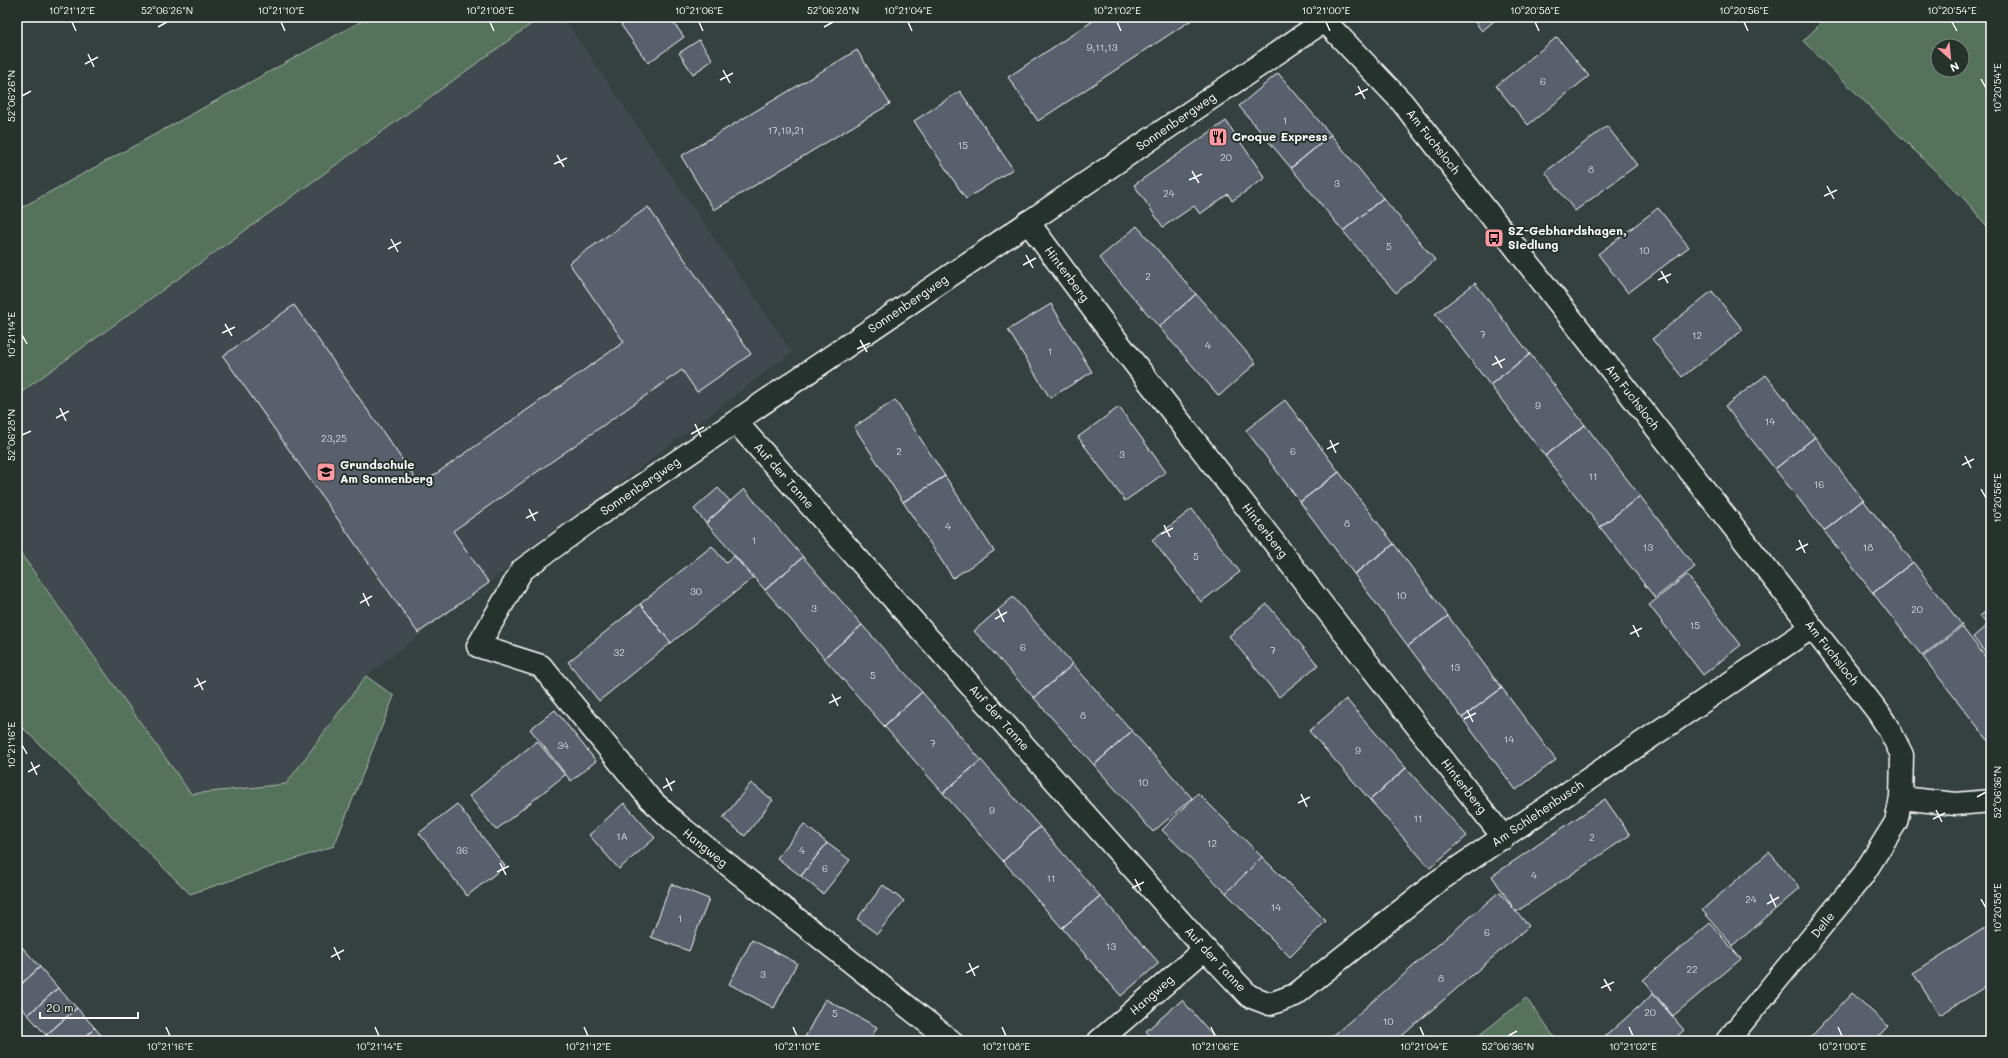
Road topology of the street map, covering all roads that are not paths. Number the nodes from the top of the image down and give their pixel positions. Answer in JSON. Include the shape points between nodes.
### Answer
{"nodes":[{"id":1,"x":1325,"y":18,"type":"edge"},
{"id":2,"x":1028,"y":222,"type":"junction"},
{"id":3,"x":736,"y":422,"type":"junction"},
{"id":4,"x":1811,"y":628,"type":"junction"},
{"id":5,"x":478,"y":646,"type":"joint"},
{"id":6,"x":1901,"y":798,"type":"junction"},
{"id":7,"x":1991,"y":802,"type":"edge"},
{"id":8,"x":1504,"y":838,"type":"junction"},
{"id":9,"x":1205,"y":949,"type":"junction"},
{"id":10,"x":1270,"y":1004,"type":"joint"},
{"id":11,"x":950,"y":1041,"type":"edge"},
{"id":12,"x":1100,"y":1041,"type":"edge"},
{"id":13,"x":1727,"y":1041,"type":"edge"}],
"edges":[{"from":1,"to":2,"type":"street","name":"Sonnenbergweg"},
{"from":1,"to":4,"type":"street","name":"Am Fuchsloch","via":[[1402,102]]},
{"from":2,"to":3,"type":"street","name":"Sonnenbergweg"},
{"from":2,"to":8,"type":"street","name":"Hinterberg","via":[[1106,328]]},
{"from":3,"to":5,"type":"street","name":"Sonnenbergweg","via":[[522,570]]},
{"from":3,"to":9,"type":"street","name":"Auf der Tanne"},
{"from":4,"to":6,"type":"street","name":"Am Fuchsloch","via":[[1878,712],[1890,731],[1902,755]]},
{"from":4,"to":8,"type":"street","name":"Am Schlehenbusch"},
{"from":5,"to":11,"type":"street","name":"Hangweg","via":[[542,666],[650,799],[678,825]]},
{"from":6,"to":7,"type":"street","via":[[1956,804]]},
{"from":6,"to":13,"type":"street","name":"Delle","via":[[1896,822],[1863,875]]},
{"from":8,"to":10,"type":"street","name":"Am Schlehenbusch","via":[[1437,882],[1295,995]]},
{"from":9,"to":10,"type":"street","name":"Auf der Tanne","via":[[1249,996]]},
{"from":9,"to":12,"type":"street","name":"Hangweg"}]}
